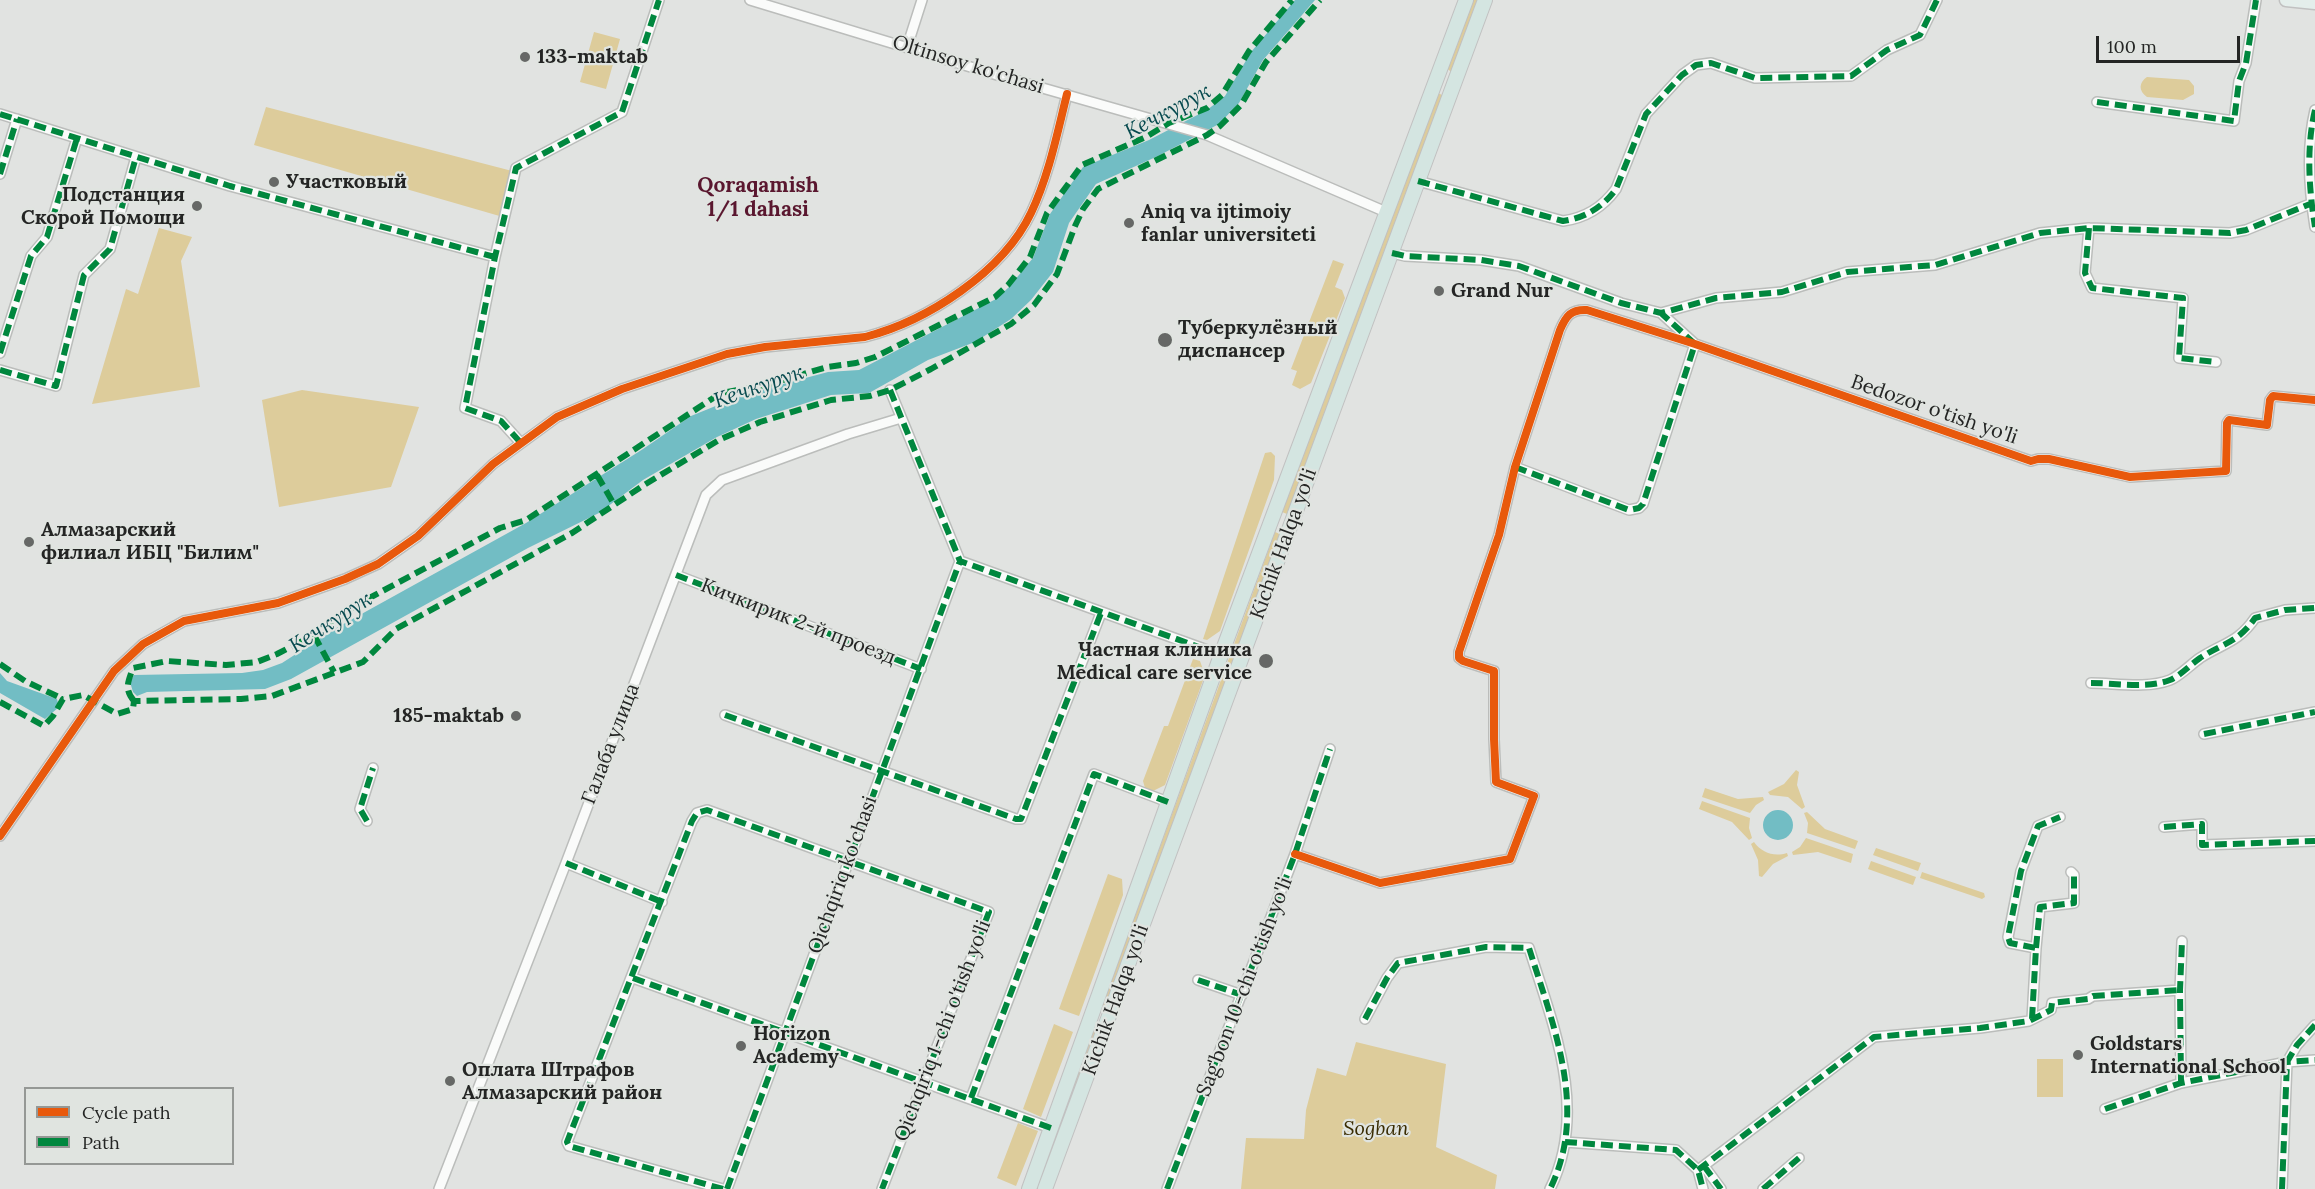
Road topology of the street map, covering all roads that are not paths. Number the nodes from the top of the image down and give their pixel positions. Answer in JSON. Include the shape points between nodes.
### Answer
{"nodes":[{"id":1,"x":659,"y":0,"type":"edge"},
{"id":2,"x":750,"y":0,"type":"edge"},
{"id":3,"x":922,"y":0,"type":"edge"},
{"id":4,"x":1466,"y":0,"type":"edge"},
{"id":5,"x":1485,"y":0,"type":"edge"},
{"id":6,"x":1938,"y":0,"type":"edge"},
{"id":7,"x":2256,"y":0,"type":"edge"},
{"id":8,"x":2286,"y":0,"type":"edge"},
{"id":9,"x":2315,"y":3,"type":"edge"},
{"id":10,"x":907,"y":47,"type":"junction"},
{"id":11,"x":1436,"y":80,"type":"junction"},
{"id":12,"x":1453,"y":87,"type":"junction"},
{"id":13,"x":1067,"y":94,"type":"junction"},
{"id":14,"x":2097,"y":102,"type":"dead end"},
{"id":15,"x":2315,"y":110,"type":"edge"},
{"id":16,"x":0,"y":114,"type":"edge"},
{"id":17,"x":17,"y":119,"type":"junction"},
{"id":18,"x":77,"y":138,"type":"junction"},
{"id":19,"x":136,"y":157,"type":"junction"},
{"id":20,"x":0,"y":174,"type":"edge"},
{"id":21,"x":1418,"y":181,"type":"junction"},
{"id":22,"x":2310,"y":204,"type":"junction"},
{"id":23,"x":1386,"y":212,"type":"junction"},
{"id":24,"x":2315,"y":223,"type":"edge"},
{"id":25,"x":2089,"y":228,"type":"junction"},
{"id":26,"x":1392,"y":253,"type":"junction"},
{"id":27,"x":495,"y":257,"type":"junction"},
{"id":28,"x":1661,"y":313,"type":"junction"},
{"id":29,"x":1695,"y":344,"type":"junction"},
{"id":30,"x":0,"y":354,"type":"edge"},
{"id":31,"x":2216,"y":362,"type":"dead end"},
{"id":32,"x":0,"y":370,"type":"edge"},
{"id":33,"x":890,"y":390,"type":"dead end"},
{"id":34,"x":2315,"y":400,"type":"edge"},
{"id":35,"x":901,"y":418,"type":"junction"},
{"id":36,"x":520,"y":442,"type":"junction"},
{"id":37,"x":1515,"y":466,"type":"junction"},
{"id":38,"x":1273,"y":515,"type":"junction"},
{"id":39,"x":1292,"y":522,"type":"junction"},
{"id":40,"x":960,"y":561,"type":"junction"},
{"id":41,"x":676,"y":575,"type":"junction"},
{"id":42,"x":2315,"y":608,"type":"edge"},
{"id":43,"x":1101,"y":613,"type":"junction"},
{"id":44,"x":1221,"y":655,"type":"junction"},
{"id":45,"x":921,"y":669,"type":"junction"},
{"id":46,"x":2091,"y":683,"type":"dead end"},
{"id":47,"x":2315,"y":712,"type":"edge"},
{"id":48,"x":725,"y":715,"type":"dead end"},
{"id":49,"x":2204,"y":734,"type":"dead end"},
{"id":50,"x":1330,"y":749,"type":"dead end"},
{"id":51,"x":373,"y":768,"type":"dead end"},
{"id":52,"x":882,"y":770,"type":"junction"},
{"id":53,"x":1168,"y":802,"type":"junction"},
{"id":54,"x":2060,"y":817,"type":"dead end"},
{"id":55,"x":368,"y":821,"type":"dead end"},
{"id":56,"x":2164,"y":827,"type":"dead end"},
{"id":57,"x":0,"y":836,"type":"edge"},
{"id":58,"x":2315,"y":841,"type":"edge"},
{"id":59,"x":1295,"y":854,"type":"junction"},
{"id":60,"x":848,"y":861,"type":"junction"},
{"id":61,"x":566,"y":864,"type":"junction"},
{"id":62,"x":2071,"y":872,"type":"dead end"},
{"id":63,"x":662,"y":902,"type":"junction"},
{"id":64,"x":2182,"y":942,"type":"dead end"},
{"id":65,"x":2036,"y":948,"type":"junction"},
{"id":66,"x":633,"y":978,"type":"junction"},
{"id":67,"x":1198,"y":980,"type":"dead end"},
{"id":68,"x":2180,"y":990,"type":"junction"},
{"id":69,"x":1242,"y":995,"type":"junction"},
{"id":70,"x":1092,"y":1017,"type":"junction"},
{"id":71,"x":1365,"y":1019,"type":"dead end"},
{"id":72,"x":2032,"y":1019,"type":"junction"},
{"id":73,"x":1108,"y":1022,"type":"junction"},
{"id":74,"x":2315,"y":1025,"type":"edge"},
{"id":75,"x":785,"y":1032,"type":"junction"},
{"id":76,"x":2315,"y":1060,"type":"edge"},
{"id":77,"x":2287,"y":1062,"type":"junction"},
{"id":78,"x":923,"y":1083,"type":"junction"},
{"id":79,"x":2181,"y":1083,"type":"junction"},
{"id":80,"x":971,"y":1098,"type":"junction"},
{"id":81,"x":2105,"y":1109,"type":"dead end"},
{"id":82,"x":1051,"y":1128,"type":"junction"},
{"id":83,"x":1565,"y":1142,"type":"junction"},
{"id":84,"x":1799,"y":1158,"type":"dead end"},
{"id":85,"x":1701,"y":1168,"type":"junction"},
{"id":86,"x":439,"y":1189,"type":"edge"},
{"id":87,"x":725,"y":1189,"type":"edge"},
{"id":88,"x":882,"y":1189,"type":"edge"},
{"id":89,"x":1029,"y":1189,"type":"edge"},
{"id":90,"x":1046,"y":1189,"type":"edge"},
{"id":91,"x":1167,"y":1189,"type":"edge"},
{"id":92,"x":1550,"y":1189,"type":"edge"},
{"id":93,"x":1703,"y":1189,"type":"edge"},
{"id":94,"x":1721,"y":1189,"type":"edge"},
{"id":95,"x":1763,"y":1189,"type":"edge"},
{"id":96,"x":2282,"y":1189,"type":"edge"}],
"edges":[{"from":1,"to":27,"type":"street","via":[[622,112],[516,168]]},
{"from":2,"to":10,"type":"street","name":"Oltinsoy ko'chasi"},
{"from":3,"to":10,"type":"street"},
{"from":4,"to":11,"type":"highway","name":"Kichik Halqa yo'li"},
{"from":5,"to":12,"type":"highway","name":"Kichik Halqa yo'li"},
{"from":6,"to":21,"type":"street","via":[[1920,35],[1887,50],[1851,76],[1755,78],[1711,63],[1696,64],[1646,114],[1610,197],[1594,211],[1574,220],[1563,221]]},
{"from":7,"to":14,"type":"street","via":[[2234,121]]},
{"from":8,"to":9,"type":"main road"},
{"from":10,"to":13,"type":"street","name":"Oltinsoy ko'chasi"},
{"from":11,"to":12,"type":"highway"},
{"from":11,"to":23,"type":"highway","name":"Kichik Halqa yo'li"},
{"from":12,"to":21,"type":"highway","name":"Kichik Halqa yo'li"},
{"from":13,"to":23,"type":"street","name":"Oltinsoy ko'chasi","via":[[1207,135]]},
{"from":13,"to":36,"type":"street","via":[[1045,181],[1024,227],[988,268],[941,303],[865,337],[765,347],[708,360],[622,389],[557,417]]},
{"from":15,"to":22,"type":"street","via":[[2310,132]]},
{"from":16,"to":17,"type":"street"},
{"from":17,"to":18,"type":"street"},
{"from":17,"to":20,"type":"street"},
{"from":18,"to":19,"type":"street"},
{"from":18,"to":30,"type":"street","via":[[47,237],[31,256]]},
{"from":19,"to":27,"type":"street"},
{"from":19,"to":32,"type":"street","via":[[110,249],[84,275],[56,386]]},
{"from":21,"to":26,"type":"highway","name":"Kichik Halqa yo'li"},
{"from":22,"to":24,"type":"street"},
{"from":22,"to":25,"type":"street","via":[[2230,233]]},
{"from":23,"to":38,"type":"highway","name":"Kichik Halqa yo'li"},
{"from":25,"to":28,"type":"street","via":[[2040,233],[1935,265],[1847,272],[1782,292],[1716,298]]},
{"from":25,"to":31,"type":"street","via":[[2085,273],[2092,288],[2183,298],[2178,358]]},
{"from":26,"to":28,"type":"street","via":[[1519,266],[1621,303]]},
{"from":26,"to":39,"type":"highway","name":"Kichik Halqa yo'li"},
{"from":27,"to":36,"type":"street","via":[[465,408],[501,421]]},
{"from":28,"to":29,"type":"street"},
{"from":29,"to":34,"type":"street","name":"Bedozor o'tish yo'li","via":[[2031,461],[2049,459],[2130,477],[2226,471],[2229,420],[2267,425],[2273,396]]},
{"from":29,"to":37,"type":"street","name":"Bedozor o'tish yo'li","via":[[1587,310],[1575,310],[1564,320]]},
{"from":29,"to":37,"type":"street","via":[[1639,508],[1629,510]]},
{"from":33,"to":35,"type":"street"},
{"from":35,"to":40,"type":"street"},
{"from":35,"to":41,"type":"street","name":"Галаба улица","via":[[722,480],[706,495]]},
{"from":36,"to":57,"type":"street","via":[[389,558],[278,603],[184,621],[136,649],[105,684]]},
{"from":37,"to":59,"type":"street","via":[[1499,535],[1459,652],[1463,661],[1494,671],[1496,782],[1534,796],[1510,859],[1380,883]]},
{"from":38,"to":39,"type":"highway"},
{"from":38,"to":44,"type":"highway","name":"Kichik Halqa yo'li"},
{"from":39,"to":73,"type":"highway","name":"Kichik Halqa yo'li"},
{"from":40,"to":43,"type":"street"},
{"from":40,"to":45,"type":"street","name":"Qichqiriq ko'chasi"},
{"from":41,"to":45,"type":"street","name":"Кичкирик 2-й проезд"},
{"from":41,"to":61,"type":"street","name":"Галаба улица"},
{"from":42,"to":46,"type":"street","via":[[2255,618],[2237,638],[2170,680],[2146,684]]},
{"from":43,"to":44,"type":"street"},
{"from":43,"to":52,"type":"street","via":[[1021,819]]},
{"from":44,"to":53,"type":"highway","name":"Kichik Halqa yo'li"},
{"from":45,"to":52,"type":"street","name":"Qichqiriq ko'chasi"},
{"from":47,"to":49,"type":"street"},
{"from":48,"to":52,"type":"street"},
{"from":50,"to":59,"type":"street","name":"Sag'bon 10-chi o'tish yo'li"},
{"from":51,"to":55,"type":"street","via":[[360,809]]},
{"from":52,"to":60,"type":"street","name":"Qichqiriq ko'chasi"},
{"from":53,"to":70,"type":"highway","name":"Kichik Halqa yo'li"},
{"from":53,"to":80,"type":"street","via":[[1094,774]]},
{"from":54,"to":65,"type":"street","via":[[2038,826],[2021,871],[2008,937],[2010,943]]},
{"from":56,"to":58,"type":"street","via":[[2202,824],[2202,845]]},
{"from":59,"to":69,"type":"street","name":"Sag'bon 10-chi o'tish yo'li"},
{"from":60,"to":63,"type":"street","via":[[707,810],[697,813],[692,821]]},
{"from":60,"to":75,"type":"street","name":"Qichqiriq ko'chasi"},
{"from":60,"to":78,"type":"street","name":"Qichqiriq 1-chi o'tish yo'li","via":[[990,912]]},
{"from":61,"to":63,"type":"street"},
{"from":61,"to":86,"type":"street","name":"Галаба улица"},
{"from":62,"to":65,"type":"street","via":[[2074,903],[2040,907]]},
{"from":63,"to":66,"type":"street"},
{"from":64,"to":68,"type":"street"},
{"from":65,"to":72,"type":"street"},
{"from":66,"to":75,"type":"street"},
{"from":66,"to":87,"type":"street","via":[[567,1142],[569,1146]]},
{"from":67,"to":69,"type":"street"},
{"from":68,"to":72,"type":"street","via":[[2052,1003],[2051,1010]]},
{"from":68,"to":79,"type":"street"},
{"from":69,"to":91,"type":"street","name":"Sag'bon 10-chi o'tish yo'li"},
{"from":70,"to":73,"type":"highway"},
{"from":70,"to":82,"type":"highway","name":"Kichik Halqa yo'li"},
{"from":71,"to":83,"type":"street","via":[[1398,963],[1486,947],[1529,948],[1561,1052],[1569,1112]]},
{"from":72,"to":85,"type":"street","via":[[1980,1028],[1874,1037]]},
{"from":73,"to":90,"type":"highway","name":"Kichik Halqa yo'li"},
{"from":74,"to":77,"type":"street"},
{"from":75,"to":78,"type":"street"},
{"from":75,"to":87,"type":"street","name":"Qichqiriq ko'chasi"},
{"from":76,"to":77,"type":"street"},
{"from":77,"to":79,"type":"street"},
{"from":77,"to":96,"type":"street"},
{"from":78,"to":80,"type":"street"},
{"from":78,"to":88,"type":"street","name":"Qichqiriq 1-chi o'tish yo'li"},
{"from":79,"to":81,"type":"street"},
{"from":80,"to":82,"type":"street"},
{"from":82,"to":89,"type":"highway","name":"Kichik Halqa yo'li"},
{"from":83,"to":85,"type":"street","via":[[1676,1150]]},
{"from":83,"to":92,"type":"street"},
{"from":84,"to":95,"type":"street"},
{"from":85,"to":93,"type":"street"},
{"from":85,"to":94,"type":"street"}]}
